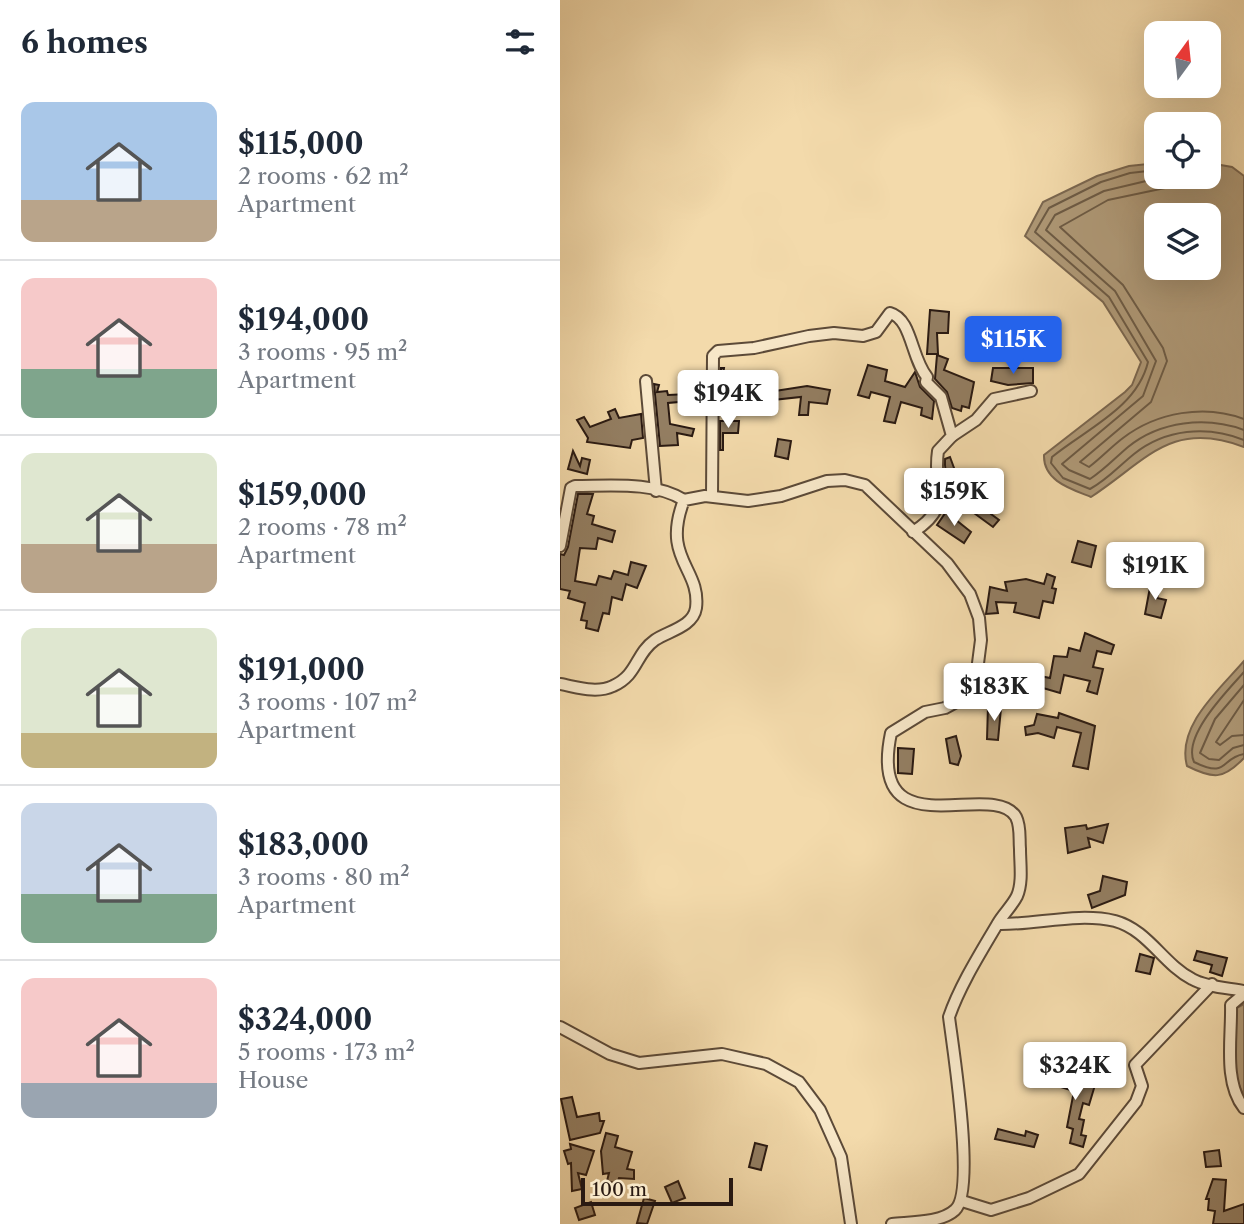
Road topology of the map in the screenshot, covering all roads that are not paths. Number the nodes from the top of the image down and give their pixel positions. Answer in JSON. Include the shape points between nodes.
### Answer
{"nodes":[{"id":1,"x":646,"y":381,"type":"dead end"},
{"id":2,"x":1031,"y":391,"type":"dead end"},
{"id":3,"x":952,"y":436,"type":"junction"},
{"id":4,"x":656,"y":491,"type":"junction"},
{"id":5,"x":712,"y":496,"type":"junction"},
{"id":6,"x":684,"y":500,"type":"junction"},
{"id":7,"x":563,"y":505,"type":"edge"},
{"id":8,"x":560,"y":532,"type":"edge"},
{"id":9,"x":913,"y":532,"type":"junction"},
{"id":10,"x":560,"y":546,"type":"edge"},
{"id":11,"x":560,"y":684,"type":"edge"},
{"id":12,"x":998,"y":924,"type":"junction"},
{"id":13,"x":1212,"y":984,"type":"junction"},
{"id":14,"x":1244,"y":993,"type":"edge"},
{"id":15,"x":560,"y":1027,"type":"edge"},
{"id":16,"x":1244,"y":1108,"type":"edge"},
{"id":17,"x":962,"y":1201,"type":"junction"},
{"id":18,"x":851,"y":1224,"type":"edge"},
{"id":19,"x":892,"y":1224,"type":"edge"}],
"edges":[{"from":1,"to":4,"type":"street"},
{"from":2,"to":3,"type":"street","via":[[994,399],[976,420]]},
{"from":3,"to":5,"type":"street","via":[[941,397],[926,382],[905,324],[894,314],[890,313],[876,332],[863,336],[834,333],[718,351],[713,356]]},
{"from":3,"to":9,"type":"street","via":[[938,451],[939,506],[932,520]]},
{"from":4,"to":6,"type":"street"},
{"from":4,"to":7,"type":"street","via":[[575,486]]},
{"from":5,"to":6,"type":"street"},
{"from":5,"to":9,"type":"street","via":[[748,501],[845,480],[865,485]]},
{"from":6,"to":11,"type":"street","via":[[675,530],[680,558],[695,594],[696,610],[690,620],[655,639],[628,678],[611,687],[597,691]]},
{"from":7,"to":8,"type":"street"},
{"from":8,"to":10,"type":"street"},
{"from":9,"to":12,"type":"street","via":[[947,563],[970,594],[981,640],[977,671],[967,696],[925,712],[891,733],[886,761],[890,781],[904,797],[933,806],[988,806],[1009,810],[1015,816],[1021,883]]},
{"from":12,"to":13,"type":"street","via":[[1076,918],[1114,921],[1133,928],[1192,980]]},
{"from":12,"to":17,"type":"street","via":[[949,1017],[962,1133]]},
{"from":13,"to":14,"type":"street"},
{"from":13,"to":17,"type":"street","via":[[1135,1065],[1142,1086],[1136,1102],[1079,1174],[991,1210]]},
{"from":14,"to":16,"type":"street","via":[[1231,1005],[1230,1035],[1234,1090]]},
{"from":15,"to":18,"type":"street","via":[[610,1054],[639,1063],[722,1054],[766,1064],[799,1082],[820,1110],[841,1157]]},
{"from":17,"to":19,"type":"street","via":[[945,1216]]}]}
